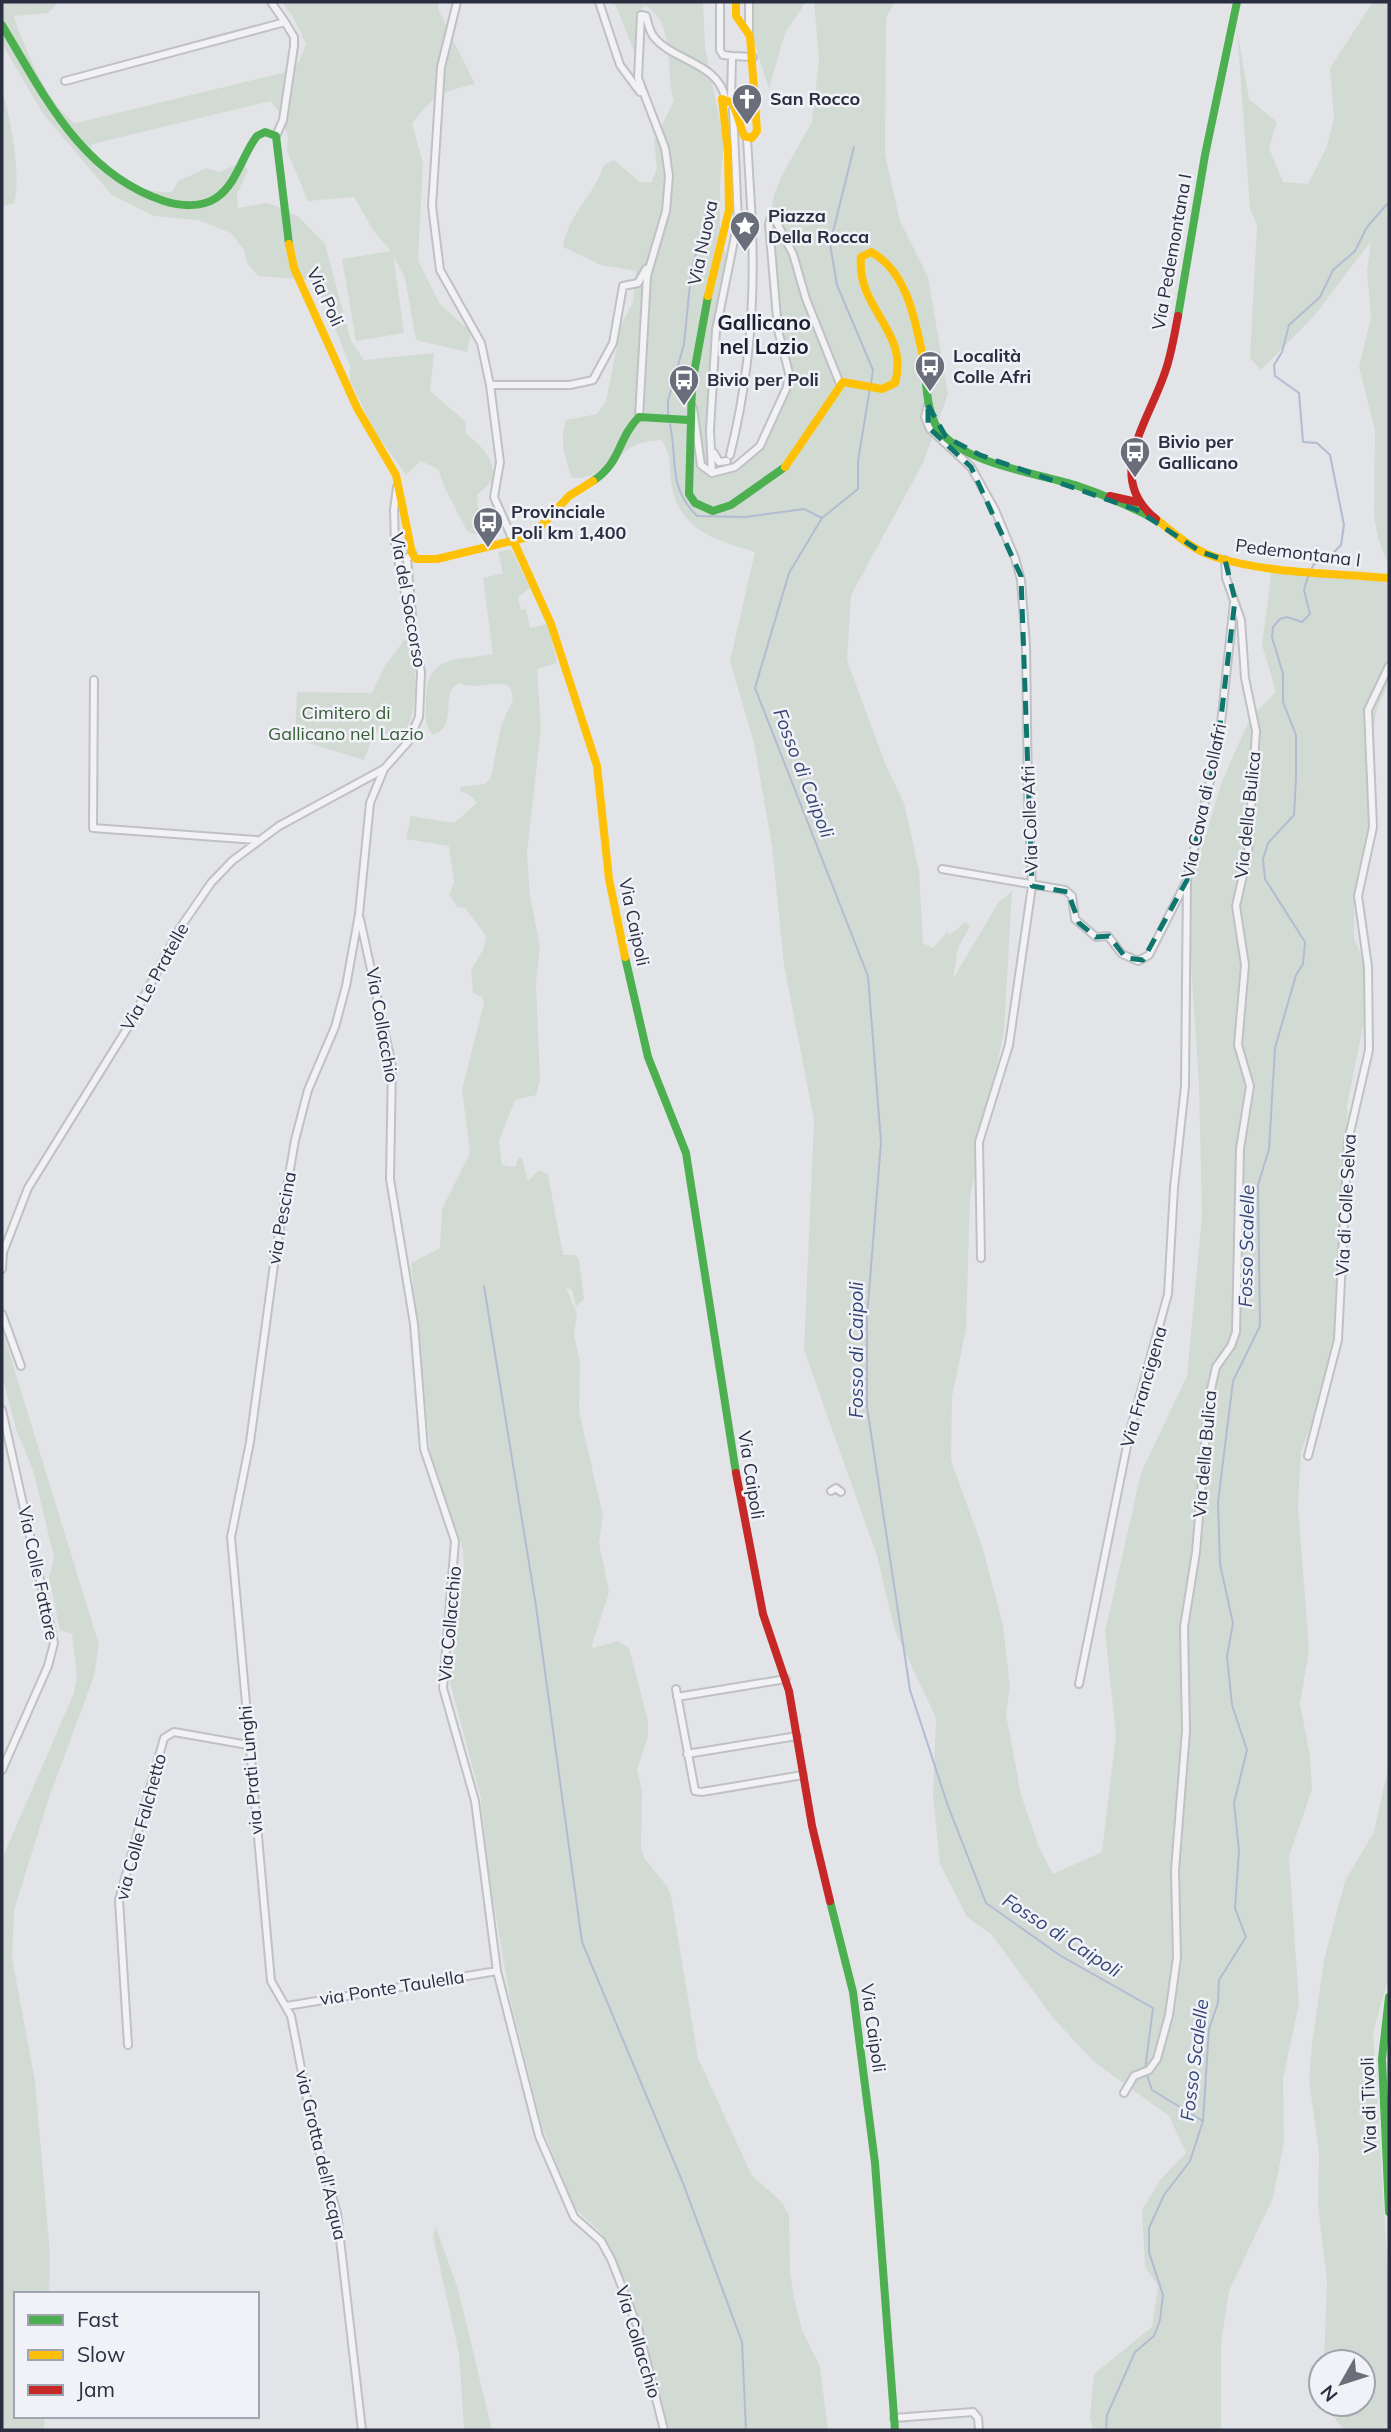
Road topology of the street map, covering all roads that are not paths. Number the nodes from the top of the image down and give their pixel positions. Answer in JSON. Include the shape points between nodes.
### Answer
{"nodes":[{"id":1,"x":271,"y":2,"type":"edge"},
{"id":2,"x":457,"y":2,"type":"edge"},
{"id":3,"x":599,"y":2,"type":"edge"},
{"id":4,"x":749,"y":2,"type":"edge"},
{"id":5,"x":1237,"y":2,"type":"edge"},
{"id":6,"x":720,"y":3,"type":"edge"},
{"id":7,"x":735,"y":4,"type":"edge"},
{"id":8,"x":285,"y":22,"type":"junction"},
{"id":9,"x":2,"y":26,"type":"edge"},
{"id":10,"x":749,"y":31,"type":"junction"},
{"id":11,"x":732,"y":56,"type":"junction"},
{"id":12,"x":753,"y":57,"type":"junction"},
{"id":13,"x":65,"y":81,"type":"dead end"},
{"id":14,"x":642,"y":94,"type":"junction"},
{"id":15,"x":730,"y":101,"type":"junction"},
{"id":16,"x":276,"y":136,"type":"junction"},
{"id":17,"x":747,"y":138,"type":"junction"},
{"id":18,"x":752,"y":223,"type":"dead end"},
{"id":19,"x":752,"y":231,"type":"dead end"},
{"id":20,"x":652,"y":258,"type":"junction"},
{"id":21,"x":844,"y":382,"type":"junction"},
{"id":22,"x":490,"y":384,"type":"junction"},
{"id":23,"x":691,"y":400,"type":"junction"},
{"id":24,"x":928,"y":405,"type":"junction"},
{"id":25,"x":642,"y":416,"type":"junction"},
{"id":26,"x":689,"y":420,"type":"junction"},
{"id":27,"x":710,"y":436,"type":"junction"},
{"id":28,"x":712,"y":473,"type":"junction"},
{"id":29,"x":399,"y":482,"type":"junction"},
{"id":30,"x":1131,"y":483,"type":"junction"},
{"id":31,"x":1097,"y":493,"type":"junction"},
{"id":32,"x":1119,"y":497,"type":"junction"},
{"id":33,"x":1134,"y":504,"type":"junction"},
{"id":34,"x":513,"y":540,"type":"junction"},
{"id":35,"x":412,"y":553,"type":"junction"},
{"id":36,"x":1226,"y":560,"type":"junction"},
{"id":37,"x":1389,"y":578,"type":"edge"},
{"id":38,"x":1235,"y":600,"type":"junction"},
{"id":39,"x":412,"y":624,"type":"junction"},
{"id":40,"x":1389,"y":666,"type":"edge"},
{"id":41,"x":94,"y":680,"type":"dead end"},
{"id":42,"x":384,"y":769,"type":"junction"},
{"id":43,"x":257,"y":841,"type":"junction"},
{"id":44,"x":942,"y":869,"type":"dead end"},
{"id":45,"x":1187,"y":880,"type":"junction"},
{"id":46,"x":1032,"y":886,"type":"junction"},
{"id":47,"x":359,"y":914,"type":"junction"},
{"id":48,"x":1185,"y":1086,"type":"joint"},
{"id":49,"x":3,"y":1253,"type":"edge"},
{"id":50,"x":981,"y":1258,"type":"dead end"},
{"id":51,"x":2,"y":1269,"type":"edge"},
{"id":52,"x":2,"y":1314,"type":"edge"},
{"id":53,"x":21,"y":1366,"type":"dead end"},
{"id":54,"x":2,"y":1410,"type":"edge"},
{"id":55,"x":1308,"y":1456,"type":"dead end"},
{"id":56,"x":831,"y":1491,"type":"dead end"},
{"id":57,"x":841,"y":1492,"type":"dead end"},
{"id":58,"x":232,"y":1528,"type":"joint"},
{"id":59,"x":786,"y":1679,"type":"junction"},
{"id":60,"x":1079,"y":1684,"type":"dead end"},
{"id":61,"x":797,"y":1736,"type":"junction"},
{"id":62,"x":248,"y":1745,"type":"junction"},
{"id":63,"x":687,"y":1754,"type":"junction"},
{"id":64,"x":2,"y":1770,"type":"edge"},
{"id":65,"x":803,"y":1776,"type":"junction"},
{"id":66,"x":497,"y":1971,"type":"junction"},
{"id":67,"x":1389,"y":1997,"type":"edge"},
{"id":68,"x":287,"y":2006,"type":"junction"},
{"id":69,"x":128,"y":2045,"type":"dead end"},
{"id":70,"x":1124,"y":2093,"type":"dead end"},
{"id":71,"x":1389,"y":2212,"type":"edge"},
{"id":72,"x":894,"y":2418,"type":"junction"},
{"id":73,"x":362,"y":2430,"type":"edge"},
{"id":74,"x":664,"y":2430,"type":"edge"},
{"id":75,"x":895,"y":2430,"type":"edge"},
{"id":76,"x":979,"y":2430,"type":"edge"}],
"edges":[{"from":1,"to":8,"type":"street"},
{"from":2,"to":22,"type":"street","via":[[441,67],[432,206],[440,270],[481,343]]},
{"from":3,"to":14,"type":"street","via":[[620,65]]},
{"from":4,"to":10,"type":"street"},
{"from":5,"to":30,"type":"street","name":"Via Pedemontana I","via":[[1168,360],[1133,448]]},
{"from":6,"to":7,"type":"street"},
{"from":6,"to":11,"type":"street","via":[[720,50]]},
{"from":7,"to":10,"type":"street","via":[[737,18]]},
{"from":8,"to":13,"type":"street"},
{"from":8,"to":16,"type":"street","via":[[294,46],[283,120]]},
{"from":9,"to":16,"type":"street","via":[[85,151],[111,176],[140,194],[182,205],[210,201],[231,182],[257,136],[266,132]]},
{"from":10,"to":12,"type":"street"},
{"from":11,"to":12,"type":"street"},
{"from":11,"to":15,"type":"street"},
{"from":12,"to":17,"type":"street","via":[[757,131]]},
{"from":14,"to":15,"type":"street","via":[[637,72],[642,15],[653,36],[716,80]]},
{"from":14,"to":20,"type":"street","via":[[663,143],[669,171],[666,211]]},
{"from":15,"to":17,"type":"street"},
{"from":15,"to":23,"type":"street","name":"Via Nuova","via":[[721,103],[728,144],[729,210],[710,283]]},
{"from":15,"to":27,"type":"street","via":[[738,219],[717,322]]},
{"from":16,"to":29,"type":"street","name":"Via Poli","via":[[295,273],[357,408]]},
{"from":17,"to":18,"type":"street"},
{"from":19,"to":27,"type":"street","via":[[752,327],[742,396],[728,458],[722,463],[715,458]]},
{"from":20,"to":22,"type":"street","via":[[638,283],[622,286],[613,343],[593,380],[569,385]]},
{"from":20,"to":25,"type":"street","via":[[646,279]]},
{"from":21,"to":24,"type":"street","via":[[882,389],[895,383],[901,362],[862,282],[860,260],[868,252],[878,254],[902,286],[922,356]]},
{"from":21,"to":26,"type":"street","name":"Via Nuova","via":[[785,468],[717,511],[699,506],[688,491]]},
{"from":21,"to":28,"type":"street","via":[[806,299],[791,248],[775,219],[769,221],[787,387],[760,446],[735,467]]},
{"from":22,"to":34,"type":"street","via":[[500,462],[494,497]]},
{"from":23,"to":26,"type":"street","name":"Via Nuova"},
{"from":23,"to":28,"type":"street","via":[[701,465]]},
{"from":24,"to":31,"type":"street","via":[[942,433],[961,447]]},
{"from":24,"to":46,"type":"street","name":"Via Colle Afri","via":[[928,427],[971,467],[995,510],[1021,576]]},
{"from":25,"to":26,"type":"street"},
{"from":25,"to":34,"type":"street","via":[[631,425],[609,472],[569,496],[535,533]]},
{"from":27,"to":28,"type":"street"},
{"from":29,"to":35,"type":"street","name":"Via Poli"},
{"from":29,"to":39,"type":"street","name":"Via del Soccorso","via":[[394,505],[395,544]]},
{"from":30,"to":32,"type":"street"},
{"from":30,"to":33,"type":"street","name":"Via Pedemontana I"},
{"from":31,"to":32,"type":"street"},
{"from":31,"to":33,"type":"street"},
{"from":32,"to":33,"type":"street"},
{"from":33,"to":36,"type":"street","name":"Pedemontana I","via":[[1196,549]]},
{"from":34,"to":35,"type":"street","via":[[430,560],[416,559]]},
{"from":34,"to":59,"type":"street","name":"Via Caipoli","via":[[554,631],[599,772],[611,893],[646,1050],[686,1153],[743,1521],[763,1614]]},
{"from":35,"to":39,"type":"street","via":[[407,559]]},
{"from":36,"to":37,"type":"street","name":"Pedemontana I"},
{"from":36,"to":38,"type":"street","name":"Via della Bulica","via":[[1225,575]]},
{"from":38,"to":45,"type":"street","name":"Via Cava di Collafri","via":[[1219,743]]},
{"from":38,"to":70,"type":"street","name":"Via della Bulica","via":[[1256,731],[1248,853],[1237,906],[1245,961],[1238,1045],[1250,1086],[1239,1155],[1237,1315],[1234,1338],[1216,1367],[1209,1398],[1195,1559],[1184,1627],[1186,1731],[1175,1870],[1175,1978],[1157,2059],[1149,2070],[1134,2077]]},
{"from":39,"to":42,"type":"street","name":"Via del Soccorso","via":[[421,676],[419,717],[408,742]]},
{"from":40,"to":55,"type":"street","name":"Via di Colle Selva","via":[[1368,710],[1373,827],[1358,900],[1367,961],[1369,1050],[1348,1141],[1338,1340]]},
{"from":41,"to":43,"type":"street","via":[[93,828]]},
{"from":42,"to":43,"type":"street","name":"Via Le Pratelle"},
{"from":42,"to":47,"type":"street","name":"Via del Soccorso","via":[[369,808]]},
{"from":43,"to":49,"type":"street","name":"Via Le Pratelle","via":[[216,876],[180,928],[128,1027],[28,1188]]},
{"from":44,"to":46,"type":"street"},
{"from":45,"to":46,"type":"street","via":[[1150,953],[1138,961],[1122,954],[1108,936],[1096,937],[1079,923],[1067,891]]},
{"from":45,"to":48,"type":"street","name":"Via Cava di Collafri"},
{"from":46,"to":50,"type":"street","name":"Via Colle Afri","via":[[1009,1045],[979,1139]]},
{"from":47,"to":58,"type":"street","name":"via Pescina","via":[[340,1011],[308,1090],[296,1135],[250,1442]]},
{"from":47,"to":66,"type":"street","name":"Via Collacchio","via":[[393,1066],[390,1179],[414,1324],[424,1449],[456,1543],[443,1688],[474,1798]]},
{"from":48,"to":60,"type":"street","name":"Via Francigena","via":[[1168,1294],[1128,1438]]},
{"from":49,"to":51,"type":"street","name":"Via Le Pratelle"},
{"from":52,"to":53,"type":"street"},
{"from":54,"to":64,"type":"street","name":"Via Colle Fattore","via":[[54,1640],[48,1666]]},
{"from":56,"to":57,"type":"street"},
{"from":58,"to":62,"type":"street","name":"via Prati Lunghi"},
{"from":59,"to":61,"type":"street","name":"Via Caipoli"},
{"from":59,"to":63,"type":"street","via":[[677,1693]]},
{"from":61,"to":63,"type":"street"},
{"from":61,"to":65,"type":"street","name":"Via Caipoli"},
{"from":62,"to":68,"type":"street","name":"via Prati Lunghi","via":[[270,1973],[273,1988]]},
{"from":62,"to":69,"type":"street","name":"via Colle Falchetto","via":[[174,1732],[164,1738],[119,1900]]},
{"from":63,"to":65,"type":"street","via":[[695,1791],[702,1793]]},
{"from":65,"to":72,"type":"street","name":"Via Caipoli","via":[[855,2004],[876,2169]]},
{"from":66,"to":68,"type":"street","name":"via Ponte Taulella"},
{"from":66,"to":74,"type":"street","name":"Via Collacchio","via":[[539,2136],[576,2219],[599,2238],[611,2259],[640,2335]]},
{"from":67,"to":71,"type":"street","name":"Via di Tivoli","via":[[1382,2050]]},
{"from":68,"to":73,"type":"street","name":"via Grotta dell'Acqua","via":[[313,2130],[337,2213]]},
{"from":72,"to":75,"type":"street","name":"Via Caipoli"},
{"from":72,"to":76,"type":"street","via":[[973,2412]]}]}
